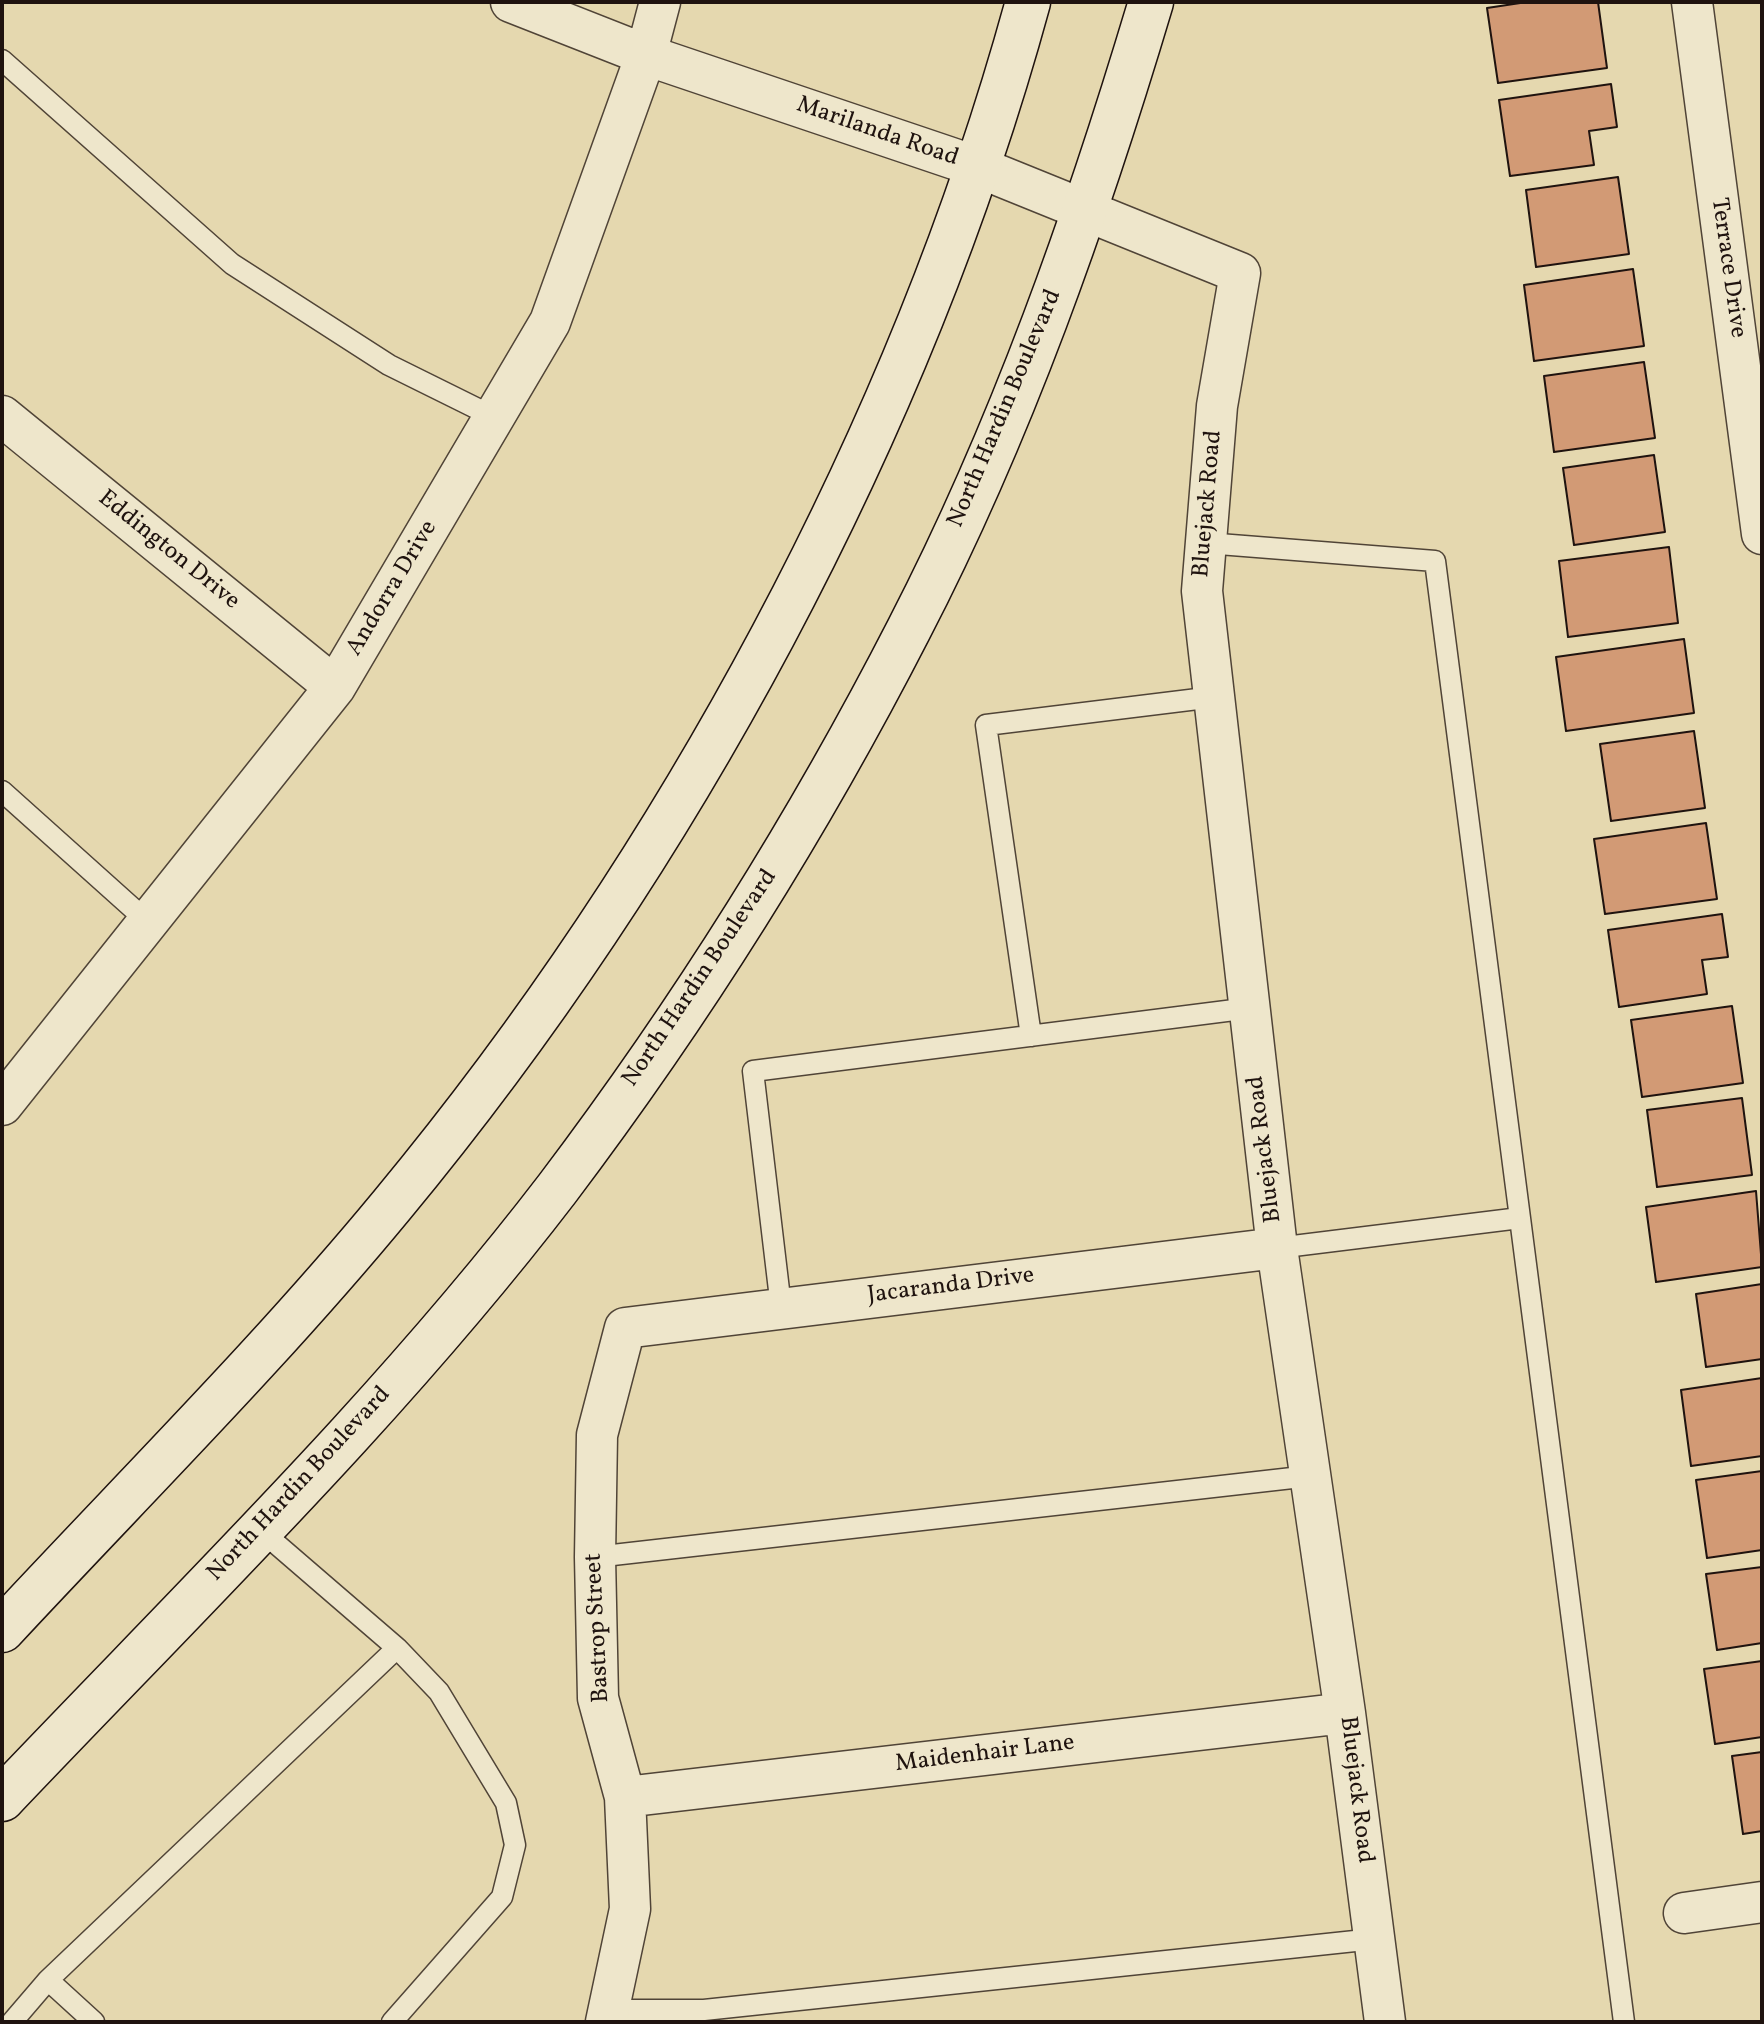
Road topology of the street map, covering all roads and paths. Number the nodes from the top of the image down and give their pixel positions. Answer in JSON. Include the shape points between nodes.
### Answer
{"nodes":[{"id":1,"x":511,"y":2,"type":"edge"},
{"id":2,"x":660,"y":2,"type":"edge"},
{"id":3,"x":1028,"y":2,"type":"edge"},
{"id":4,"x":1151,"y":2,"type":"edge"},
{"id":5,"x":1692,"y":2,"type":"edge"},
{"id":6,"x":646,"y":55,"type":"junction"},
{"id":7,"x":2,"y":60,"type":"edge"},
{"id":8,"x":978,"y":167,"type":"junction"},
{"id":9,"x":1085,"y":209,"type":"junction"},
{"id":10,"x":1240,"y":273,"type":"joint"},
{"id":11,"x":2,"y":416,"type":"edge"},
{"id":12,"x":494,"y":417,"type":"junction"},
{"id":13,"x":1762,"y":534,"type":"edge"},
{"id":14,"x":1206,"y":543,"type":"junction"},
{"id":15,"x":335,"y":687,"type":"junction"},
{"id":16,"x":1214,"y":697,"type":"junction"},
{"id":17,"x":2,"y":791,"type":"edge"},
{"id":18,"x":148,"y":922,"type":"junction"},
{"id":19,"x":1250,"y":1008,"type":"junction"},
{"id":20,"x":1031,"y":1036,"type":"junction"},
{"id":21,"x":2,"y":1105,"type":"edge"},
{"id":22,"x":1520,"y":1218,"type":"junction"},
{"id":23,"x":1277,"y":1248,"type":"junction"},
{"id":24,"x":781,"y":1307,"type":"junction"},
{"id":25,"x":625,"y":1328,"type":"joint"},
{"id":26,"x":1310,"y":1476,"type":"junction"},
{"id":27,"x":259,"y":1529,"type":"junction"},
{"id":28,"x":595,"y":1557,"type":"junction"},
{"id":29,"x":2,"y":1630,"type":"edge"},
{"id":30,"x":397,"y":1648,"type":"junction"},
{"id":31,"x":1345,"y":1713,"type":"junction"},
{"id":32,"x":625,"y":1797,"type":"junction"},
{"id":33,"x":2,"y":1799,"type":"edge"},
{"id":34,"x":1762,"y":1902,"type":"edge"},
{"id":35,"x":1684,"y":1913,"type":"dead end"},
{"id":36,"x":1374,"y":1939,"type":"junction"},
{"id":37,"x":48,"y":1980,"type":"junction"},
{"id":38,"x":608,"y":2016,"type":"edge"},
{"id":39,"x":12,"y":2022,"type":"edge"},
{"id":40,"x":94,"y":2022,"type":"edge"},
{"id":41,"x":392,"y":2022,"type":"edge"},
{"id":42,"x":1385,"y":2022,"type":"edge"},
{"id":43,"x":1624,"y":2022,"type":"edge"}],
"edges":[{"from":1,"to":6,"type":"street","name":"Marilanda Road"},
{"from":2,"to":6,"type":"street","name":"Andorra Drive"},
{"from":3,"to":8,"type":"main road"},
{"from":4,"to":9,"type":"main road","name":"North Hardin Boulevard"},
{"from":5,"to":13,"type":"street","name":"Terrace Drive"},
{"from":6,"to":8,"type":"street","name":"Marilanda Road"},
{"from":6,"to":12,"type":"street","name":"Andorra Drive","via":[[550,322]]},
{"from":7,"to":12,"type":"lane","via":[[232,264],[389,365]]},
{"from":8,"to":9,"type":"street","name":"Marilanda Road"},
{"from":8,"to":29,"type":"main road","via":[[853,474],[779,622],[630,877],[569,970],[500,1068],[315,1296]]},
{"from":9,"to":10,"type":"street","name":"Marilanda Road"},
{"from":9,"to":27,"type":"main road","name":"North Hardin Boulevard","via":[[1020,383],[911,625],[798,832],[733,938],[557,1188],[406,1372]]},
{"from":10,"to":14,"type":"street","name":"Bluejack Road","via":[[1217,406]]},
{"from":11,"to":15,"type":"street","name":"Eddington Drive"},
{"from":12,"to":15,"type":"street","name":"Andorra Drive"},
{"from":14,"to":16,"type":"street","name":"Bluejack Road","via":[[1202,591]]},
{"from":14,"to":22,"type":"lane","via":[[1435,561]]},
{"from":15,"to":18,"type":"street","name":"Andorra Drive"},
{"from":16,"to":19,"type":"street","name":"Bluejack Road"},
{"from":16,"to":20,"type":"lane","via":[[986,725]]},
{"from":17,"to":18,"type":"lane"},
{"from":18,"to":21,"type":"street","name":"Andorra Drive"},
{"from":19,"to":20,"type":"lane"},
{"from":19,"to":23,"type":"street","name":"Bluejack Road"},
{"from":20,"to":24,"type":"lane","via":[[753,1071]]},
{"from":22,"to":23,"type":"lane"},
{"from":22,"to":43,"type":"lane"},
{"from":23,"to":24,"type":"street","name":"Jacaranda Drive"},
{"from":23,"to":26,"type":"street","name":"Bluejack Road"},
{"from":24,"to":25,"type":"street","name":"Jacaranda Drive"},
{"from":25,"to":28,"type":"street","name":"Bastrop Street","via":[[597,1435]]},
{"from":26,"to":28,"type":"lane"},
{"from":26,"to":31,"type":"street","name":"Bluejack Road"},
{"from":27,"to":30,"type":"lane"},
{"from":27,"to":33,"type":"main road","name":"North Hardin Boulevard"},
{"from":28,"to":32,"type":"street","name":"Bastrop Street","via":[[598,1698]]},
{"from":30,"to":37,"type":"lane"},
{"from":30,"to":41,"type":"lane","via":[[439,1692],[506,1803],[515,1845],[502,1897]]},
{"from":31,"to":32,"type":"street","name":"Maidenhair Lane"},
{"from":31,"to":36,"type":"street","name":"Bluejack Road"},
{"from":32,"to":38,"type":"street","name":"Bastrop Street","via":[[630,1909]]},
{"from":34,"to":35,"type":"street"},
{"from":36,"to":38,"type":"lane"},
{"from":36,"to":42,"type":"street","name":"Bluejack Road"},
{"from":37,"to":39,"type":"lane"},
{"from":37,"to":40,"type":"lane"}]}
